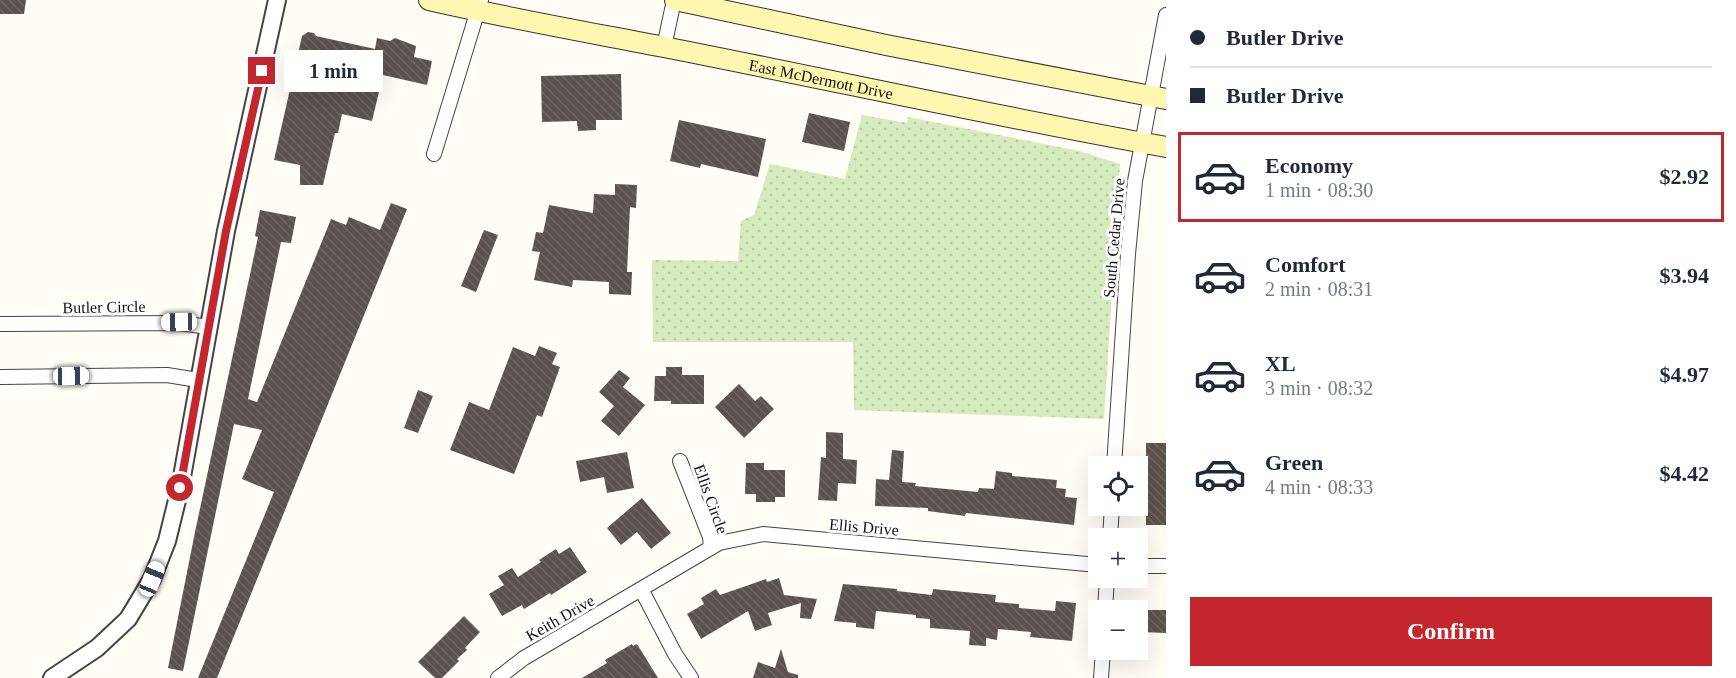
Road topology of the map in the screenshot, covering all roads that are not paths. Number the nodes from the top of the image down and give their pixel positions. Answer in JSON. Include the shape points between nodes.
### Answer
{"nodes":[{"id":1,"x":277,"y":0,"type":"edge"},
{"id":2,"x":429,"y":0,"type":"edge"},
{"id":3,"x":675,"y":0,"type":"edge"},
{"id":4,"x":479,"y":6,"type":"edge"},
{"id":5,"x":1166,"y":15,"type":"edge"},
{"id":6,"x":664,"y":47,"type":"junction"},
{"id":7,"x":1158,"y":98,"type":"edge"},
{"id":8,"x":1142,"y":143,"type":"junction"},
{"id":9,"x":1166,"y":147,"type":"edge"},
{"id":10,"x":435,"y":154,"type":"dead end"},
{"id":11,"x":0,"y":324,"type":"edge"},
{"id":12,"x":209,"y":327,"type":"junction"},
{"id":13,"x":0,"y":377,"type":"edge"},
{"id":14,"x":198,"y":380,"type":"junction"},
{"id":15,"x":1115,"y":456,"type":"edge"},
{"id":16,"x":680,"y":461,"type":"dead end"},
{"id":17,"x":711,"y":548,"type":"junction"},
{"id":18,"x":1088,"y":563,"type":"edge"},
{"id":19,"x":1148,"y":566,"type":"edge"},
{"id":20,"x":1166,"y":566,"type":"edge"},
{"id":21,"x":640,"y":589,"type":"junction"},
{"id":22,"x":1102,"y":660,"type":"edge"},
{"id":23,"x":52,"y":678,"type":"edge"},
{"id":24,"x":498,"y":678,"type":"edge"},
{"id":25,"x":691,"y":678,"type":"edge"},
{"id":26,"x":1101,"y":678,"type":"edge"}],
"edges":[{"from":1,"to":12,"type":"street"},
{"from":2,"to":4,"type":"main road","name":"East McDermott Drive"},
{"from":3,"to":6,"type":"street"},
{"from":3,"to":7,"type":"main road"},
{"from":4,"to":6,"type":"main road","name":"East McDermott Drive"},
{"from":4,"to":10,"type":"street"},
{"from":5,"to":7,"type":"street","name":"South Cedar Drive"},
{"from":6,"to":8,"type":"main road","name":"East McDermott Drive"},
{"from":7,"to":8,"type":"street","name":"South Cedar Drive"},
{"from":8,"to":9,"type":"main road","name":"East McDermott Drive"},
{"from":8,"to":15,"type":"street","name":"South Cedar Drive","via":[[1128,254]]},
{"from":11,"to":12,"type":"street","name":"Butler Circle","via":[[179,322]]},
{"from":12,"to":14,"type":"street"},
{"from":13,"to":14,"type":"street","via":[[166,375]]},
{"from":14,"to":23,"type":"street","via":[[180,488],[152,579],[128,619],[97,648]]},
{"from":16,"to":17,"type":"street","name":"Ellis Circle"},
{"from":17,"to":18,"type":"street","name":"Ellis Drive","via":[[763,534]]},
{"from":17,"to":21,"type":"street","name":"Ellis Drive"},
{"from":19,"to":20,"type":"street"},
{"from":21,"to":24,"type":"street","name":"Keith Drive","via":[[524,658]]},
{"from":21,"to":25,"type":"street"},
{"from":22,"to":26,"type":"street"}]}
